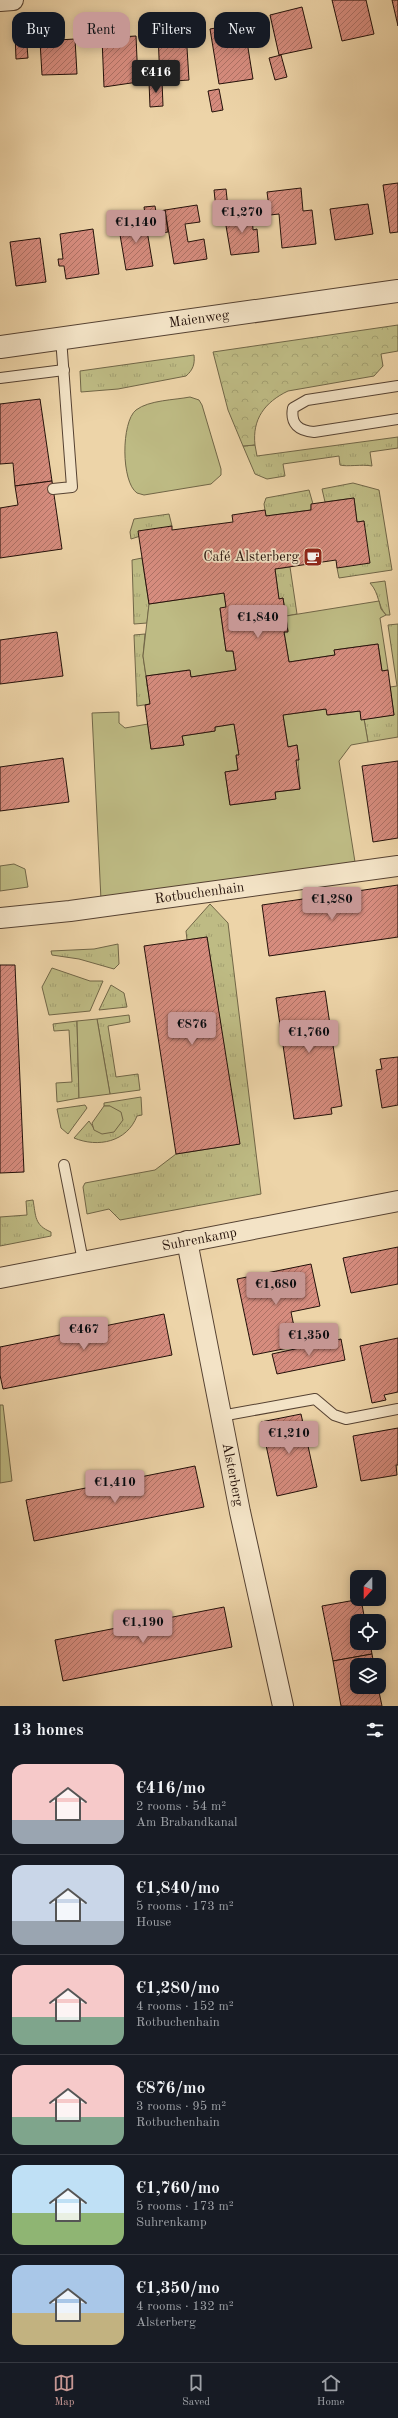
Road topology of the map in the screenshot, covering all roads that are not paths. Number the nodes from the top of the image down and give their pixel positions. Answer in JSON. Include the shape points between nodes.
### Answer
{"nodes":[{"id":1,"x":13,"y":0,"type":"edge"},
{"id":2,"x":0,"y":1,"type":"edge"},
{"id":3,"x":398,"y":291,"type":"edge"},
{"id":4,"x":62,"y":338,"type":"junction"},
{"id":5,"x":0,"y":347,"type":"edge"},
{"id":6,"x":64,"y":370,"type":"junction"},
{"id":7,"x":0,"y":378,"type":"edge"},
{"id":8,"x":398,"y":386,"type":"edge"},
{"id":9,"x":398,"y":419,"type":"edge"},
{"id":10,"x":53,"y":489,"type":"dead end"},
{"id":11,"x":398,"y":866,"type":"edge"},
{"id":12,"x":0,"y":918,"type":"edge"},
{"id":13,"x":64,"y":1165,"type":"dead end"},
{"id":14,"x":398,"y":1201,"type":"edge"},
{"id":15,"x":188,"y":1242,"type":"junction"},
{"id":16,"x":83,"y":1261,"type":"junction"},
{"id":17,"x":0,"y":1278,"type":"edge"},
{"id":18,"x":398,"y":1409,"type":"edge"},
{"id":19,"x":221,"y":1416,"type":"junction"},
{"id":20,"x":283,"y":1706,"type":"edge"}],
"edges":[{"from":1,"to":2,"type":"street"},
{"from":3,"to":4,"type":"street","name":"Maienweg"},
{"from":4,"to":5,"type":"street","name":"Maienweg"},
{"from":4,"to":6,"type":"lane"},
{"from":6,"to":7,"type":"lane"},
{"from":6,"to":10,"type":"lane","via":[[72,487]]},
{"from":8,"to":9,"type":"lane","via":[[307,400],[293,408],[291,415],[297,427],[304,432]]},
{"from":11,"to":12,"type":"street","name":"Rotbuchenhain"},
{"from":13,"to":16,"type":"lane"},
{"from":14,"to":15,"type":"street","name":"Suhrenkamp"},
{"from":15,"to":16,"type":"street","name":"Suhrenkamp"},
{"from":15,"to":19,"type":"street","name":"Alsterberg"},
{"from":16,"to":17,"type":"street","name":"Suhrenkamp"},
{"from":18,"to":19,"type":"lane","via":[[346,1419],[334,1415],[315,1399]]},
{"from":19,"to":20,"type":"street","name":"Alsterberg"}]}
